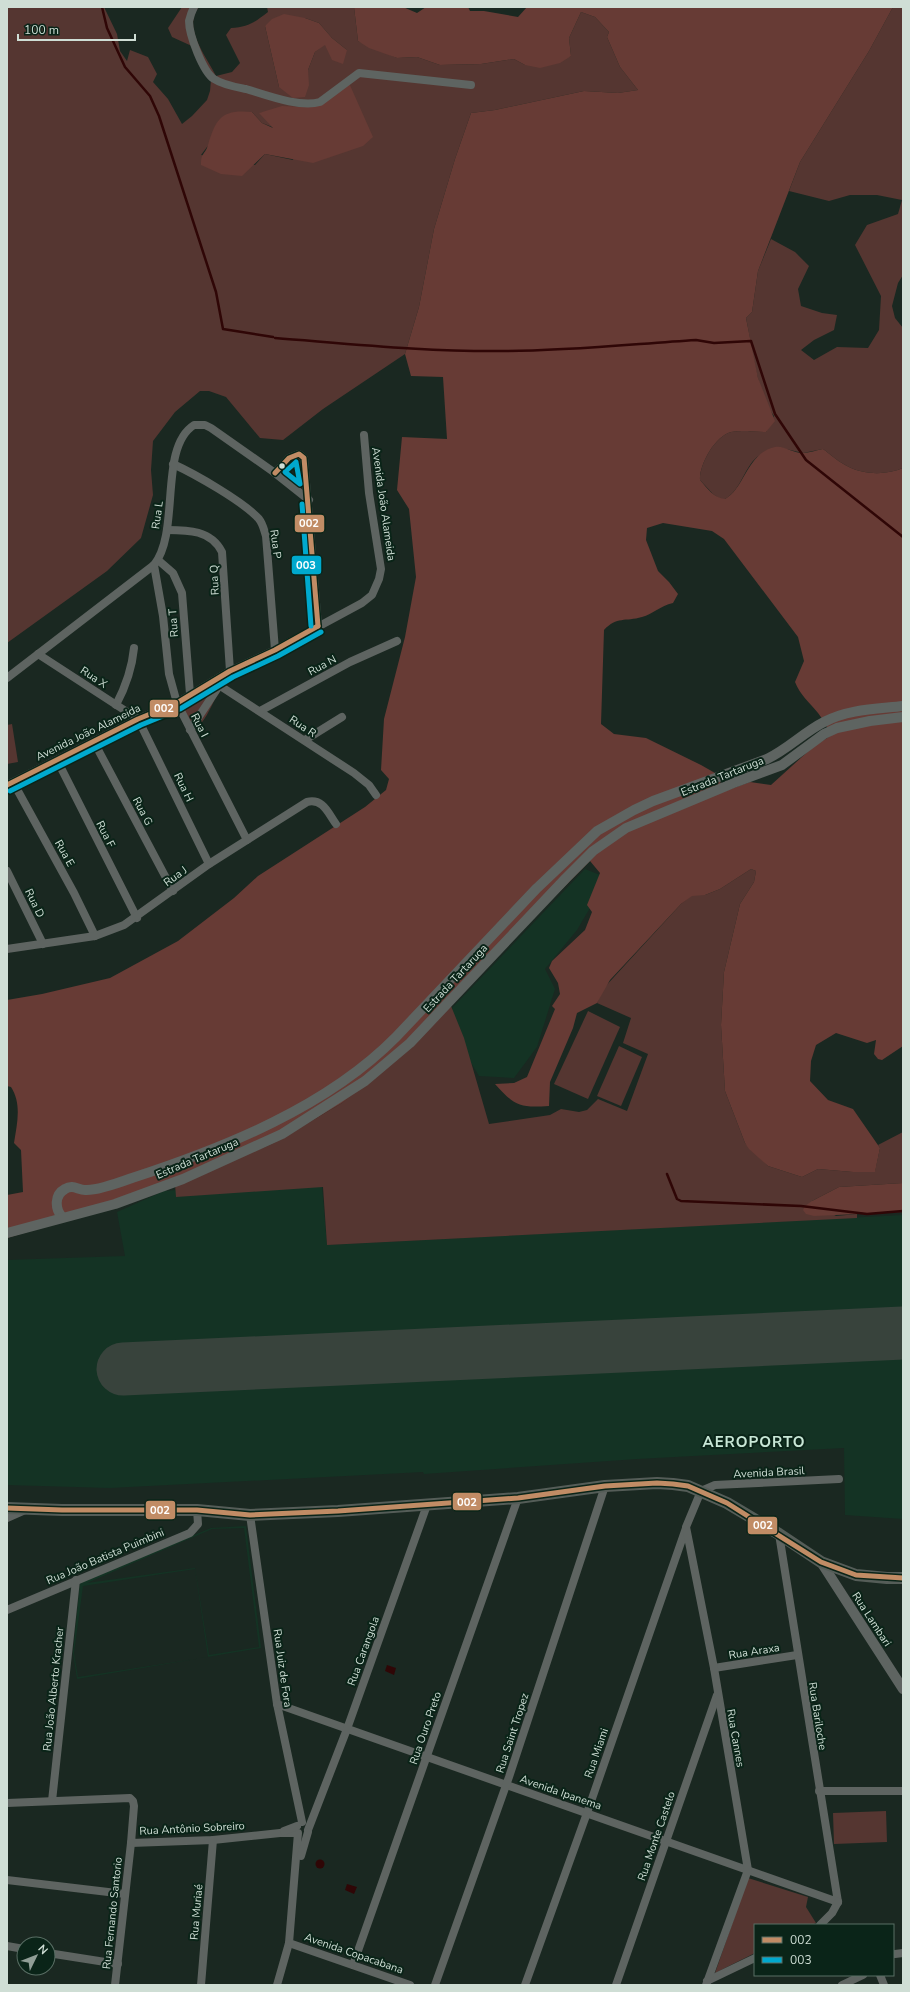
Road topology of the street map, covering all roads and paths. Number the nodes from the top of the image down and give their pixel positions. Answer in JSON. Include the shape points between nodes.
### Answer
{"nodes":[{"id":1,"x":194,"y":7,"type":"edge"},
{"id":2,"x":471,"y":85,"type":"dead end"},
{"id":3,"x":364,"y":435,"type":"dead end"},
{"id":4,"x":173,"y":464,"type":"junction"},
{"id":5,"x":275,"y":473,"type":"junction"},
{"id":6,"x":309,"y":500,"type":"junction"},
{"id":7,"x":167,"y":530,"type":"junction"},
{"id":8,"x":156,"y":562,"type":"junction"},
{"id":9,"x":318,"y":626,"type":"junction"},
{"id":10,"x":397,"y":641,"type":"dead end"},
{"id":11,"x":134,"y":648,"type":"dead end"},
{"id":12,"x":275,"y":650,"type":"junction"},
{"id":13,"x":38,"y":654,"type":"junction"},
{"id":14,"x":230,"y":671,"type":"junction"},
{"id":15,"x":7,"y":678,"type":"edge"},
{"id":16,"x":216,"y":684,"type":"junction"},
{"id":17,"x":190,"y":694,"type":"junction"},
{"id":18,"x":177,"y":703,"type":"junction"},
{"id":19,"x":116,"y":705,"type":"junction"},
{"id":20,"x":903,"y":706,"type":"edge"},
{"id":21,"x":260,"y":711,"type":"junction"},
{"id":22,"x":342,"y":718,"type":"dead end"},
{"id":23,"x":903,"y":718,"type":"edge"},
{"id":24,"x":138,"y":719,"type":"junction"},
{"id":25,"x":190,"y":730,"type":"junction"},
{"id":26,"x":305,"y":740,"type":"junction"},
{"id":27,"x":94,"y":742,"type":"junction"},
{"id":28,"x":57,"y":760,"type":"junction"},
{"id":29,"x":10,"y":783,"type":"edge"},
{"id":30,"x":376,"y":795,"type":"dead end"},
{"id":31,"x":336,"y":824,"type":"dead end"},
{"id":32,"x":247,"y":840,"type":"junction"},
{"id":33,"x":210,"y":864,"type":"junction"},
{"id":34,"x":7,"y":871,"type":"edge"},
{"id":35,"x":173,"y":891,"type":"junction"},
{"id":36,"x":137,"y":918,"type":"junction"},
{"id":37,"x":95,"y":936,"type":"junction"},
{"id":38,"x":43,"y":944,"type":"junction"},
{"id":39,"x":7,"y":949,"type":"edge"},
{"id":40,"x":62,"y":1217,"type":"junction"},
{"id":41,"x":7,"y":1232,"type":"edge"},
{"id":42,"x":839,"y":1479,"type":"dead end"},
{"id":43,"x":605,"y":1486,"type":"junction"},
{"id":44,"x":701,"y":1491,"type":"junction"},
{"id":45,"x":518,"y":1498,"type":"junction"},
{"id":46,"x":427,"y":1505,"type":"junction"},
{"id":47,"x":7,"y":1508,"type":"edge"},
{"id":48,"x":28,"y":1508,"type":"junction"},
{"id":49,"x":198,"y":1510,"type":"junction"},
{"id":50,"x":250,"y":1515,"type":"junction"},
{"id":51,"x":7,"y":1518,"type":"edge"},
{"id":52,"x":686,"y":1527,"type":"junction"},
{"id":53,"x":779,"y":1534,"type":"junction"},
{"id":54,"x":821,"y":1562,"type":"junction"},
{"id":55,"x":903,"y":1578,"type":"edge"},
{"id":56,"x":76,"y":1580,"type":"junction"},
{"id":57,"x":7,"y":1610,"type":"edge"},
{"id":58,"x":797,"y":1655,"type":"junction"},
{"id":59,"x":714,"y":1668,"type":"junction"},
{"id":60,"x":903,"y":1689,"type":"edge"},
{"id":61,"x":718,"y":1694,"type":"junction"},
{"id":62,"x":277,"y":1704,"type":"junction"},
{"id":63,"x":347,"y":1729,"type":"junction"},
{"id":64,"x":427,"y":1757,"type":"junction"},
{"id":65,"x":506,"y":1785,"type":"junction"},
{"id":66,"x":819,"y":1791,"type":"junction"},
{"id":67,"x":903,"y":1791,"type":"edge"},
{"id":68,"x":52,"y":1801,"type":"junction"},
{"id":69,"x":7,"y":1803,"type":"edge"},
{"id":70,"x":318,"y":1804,"type":"junction"},
{"id":71,"x":587,"y":1813,"type":"junction"},
{"id":72,"x":300,"y":1826,"type":"junction"},
{"id":73,"x":308,"y":1831,"type":"junction"},
{"id":74,"x":213,"y":1840,"type":"junction"},
{"id":75,"x":666,"y":1841,"type":"junction"},
{"id":76,"x":131,"y":1843,"type":"junction"},
{"id":77,"x":297,"y":1870,"type":"junction"},
{"id":78,"x":748,"y":1870,"type":"junction"},
{"id":79,"x":7,"y":1880,"type":"edge"},
{"id":80,"x":125,"y":1894,"type":"junction"},
{"id":81,"x":838,"y":1902,"type":"junction"},
{"id":82,"x":821,"y":1924,"type":"edge"},
{"id":83,"x":289,"y":1943,"type":"junction"},
{"id":84,"x":56,"y":1953,"type":"edge"},
{"id":85,"x":754,"y":1959,"type":"edge"},
{"id":86,"x":118,"y":1964,"type":"junction"},
{"id":87,"x":353,"y":1965,"type":"junction"},
{"id":88,"x":861,"y":1976,"type":"edge"},
{"id":89,"x":706,"y":1983,"type":"edge"},
{"id":90,"x":115,"y":1985,"type":"edge"},
{"id":91,"x":201,"y":1985,"type":"edge"},
{"id":92,"x":277,"y":1985,"type":"edge"},
{"id":93,"x":410,"y":1985,"type":"edge"},
{"id":94,"x":435,"y":1985,"type":"edge"},
{"id":95,"x":525,"y":1985,"type":"edge"},
{"id":96,"x":616,"y":1985,"type":"edge"},
{"id":97,"x":842,"y":1985,"type":"edge"}],
"edges":[{"from":1,"to":2,"type":"street","via":[[189,20],[190,30],[209,75],[218,81],[274,98],[320,102],[359,74]]},
{"from":3,"to":9,"type":"street","name":"Avenida João Alameida","via":[[381,562],[379,579],[368,599]]},
{"from":4,"to":5,"type":"street","name":"Rua L","via":[[184,435],[197,424],[211,428]]},
{"from":4,"to":7,"type":"street","name":"Rua L"},
{"from":4,"to":12,"type":"street","name":"Rua P","via":[[243,506],[263,524]]},
{"from":5,"to":6,"type":"street","name":"Rua L"},
{"from":5,"to":6,"type":"street","via":[[289,458],[296,454],[302,455],[306,464]]},
{"from":6,"to":9,"type":"street"},
{"from":7,"to":8,"type":"street","name":"Rua L"},
{"from":7,"to":14,"type":"street","name":"Rua Q","via":[[193,530],[204,534],[222,552]]},
{"from":8,"to":13,"type":"street"},
{"from":8,"to":17,"type":"street","name":"Rua T","via":[[173,573],[182,593]]},
{"from":8,"to":18,"type":"street","name":"Rua I","via":[[169,674]]},
{"from":9,"to":12,"type":"street","name":"Avenida João Alameida"},
{"from":10,"to":21,"type":"street","name":"Rua N","via":[[350,662]]},
{"from":11,"to":19,"type":"street","via":[[132,668]]},
{"from":12,"to":14,"type":"street","name":"Avenida João Alameida"},
{"from":13,"to":15,"type":"street"},
{"from":13,"to":19,"type":"street","name":"Rua X"},
{"from":14,"to":16,"type":"street","name":"Avenida João Alameida"},
{"from":16,"to":17,"type":"street","name":"Avenida João Alameida"},
{"from":16,"to":21,"type":"street","name":"Rua R"},
{"from":16,"to":25,"type":"street"},
{"from":17,"to":18,"type":"street","name":"Avenida João Alameida"},
{"from":18,"to":24,"type":"street","name":"Avenida João Alameida"},
{"from":18,"to":25,"type":"street","name":"Rua I"},
{"from":19,"to":24,"type":"street","name":"Rua X"},
{"from":20,"to":40,"type":"street","name":"Estrada Tartaruga","via":[[837,716],[823,722],[767,759],[653,801],[607,824],[585,841],[537,888],[379,1055],[359,1070],[294,1111],[217,1147],[128,1180],[84,1190],[74,1187],[62,1192],[58,1195],[56,1205]]},
{"from":21,"to":26,"type":"street","name":"Rua R"},
{"from":22,"to":26,"type":"street"},
{"from":23,"to":40,"type":"street","name":"Estrada Tartaruga","via":[[837,728],[824,734],[782,765],[626,828],[588,857],[410,1043],[365,1081],[282,1134],[190,1176],[115,1204]]},
{"from":24,"to":27,"type":"street","name":"Avenida João Alameida"},
{"from":24,"to":33,"type":"street","name":"Rua H"},
{"from":25,"to":32,"type":"street","name":"Rua I"},
{"from":26,"to":30,"type":"street","name":"Rua R","via":[[361,778]]},
{"from":27,"to":28,"type":"street","name":"Avenida João Alameida"},
{"from":27,"to":35,"type":"street","name":"Rua G"},
{"from":28,"to":29,"type":"street","name":"Avenida João Alameida"},
{"from":28,"to":36,"type":"street","name":"Rua F"},
{"from":29,"to":37,"type":"street","name":"Rua E","via":[[74,893]]},
{"from":31,"to":32,"type":"street","name":"Rua J","via":[[321,804],[312,801]]},
{"from":32,"to":33,"type":"street","name":"Rua J"},
{"from":33,"to":35,"type":"street","name":"Rua J"},
{"from":34,"to":38,"type":"street","name":"Rua D"},
{"from":35,"to":36,"type":"street","name":"Rua J"},
{"from":36,"to":37,"type":"street","name":"Rua J"},
{"from":37,"to":38,"type":"street","name":"Rua J"},
{"from":38,"to":39,"type":"street","name":"Rua J"},
{"from":40,"to":41,"type":"street","name":"Estrada Tartaruga"},
{"from":42,"to":44,"type":"street","name":"Avenida Brasil","via":[[715,1486]]},
{"from":43,"to":44,"type":"main road","via":[[657,1482],[688,1486]]},
{"from":43,"to":45,"type":"main road"},
{"from":43,"to":65,"type":"street","name":"Rua Saint Tropez"},
{"from":44,"to":52,"type":"street"},
{"from":44,"to":53,"type":"main road","via":[[727,1503]]},
{"from":45,"to":46,"type":"main road"},
{"from":45,"to":64,"type":"street","name":"Rua Ouro Preto"},
{"from":46,"to":50,"type":"main road"},
{"from":46,"to":63,"type":"street","name":"Rua Carangola"},
{"from":47,"to":48,"type":"main road"},
{"from":48,"to":49,"type":"main road"},
{"from":48,"to":51,"type":"street"},
{"from":49,"to":50,"type":"main road"},
{"from":49,"to":56,"type":"street","name":"Rua João Batista Puimbini","via":[[198,1524],[190,1532]]},
{"from":50,"to":62,"type":"street","name":"Rua Juiz de Fora"},
{"from":52,"to":59,"type":"street","name":"Rua Cannes"},
{"from":52,"to":71,"type":"street","name":"Rua Miami"},
{"from":53,"to":54,"type":"main road"},
{"from":53,"to":58,"type":"street","name":"Rua Bariloche"},
{"from":54,"to":55,"type":"main road","via":[[856,1575]]},
{"from":54,"to":60,"type":"street","name":"Rua Lambari"},
{"from":56,"to":57,"type":"street","name":"Rua João Batista Puimbini"},
{"from":56,"to":68,"type":"street","name":"Rua João Alberto Kracher"},
{"from":58,"to":59,"type":"street","name":"Rua Araxa"},
{"from":58,"to":66,"type":"street","name":"Rua Bariloche"},
{"from":59,"to":61,"type":"street","name":"Rua Cannes"},
{"from":61,"to":75,"type":"street","name":"Rua Monte Castelo"},
{"from":61,"to":78,"type":"street","name":"Rua Cannes"},
{"from":62,"to":63,"type":"street","name":"Avenida Ipanema"},
{"from":62,"to":72,"type":"street","name":"Rua Juiz de Fora"},
{"from":63,"to":64,"type":"street","name":"Avenida Ipanema"},
{"from":63,"to":70,"type":"street","name":"Rua Carangola"},
{"from":64,"to":65,"type":"street","name":"Avenida Ipanema"},
{"from":64,"to":87,"type":"street","name":"Rua Ouro Preto"},
{"from":65,"to":71,"type":"street","name":"Avenida Ipanema"},
{"from":65,"to":94,"type":"street","name":"Rua Saint Tropez"},
{"from":66,"to":67,"type":"street"},
{"from":66,"to":81,"type":"street","name":"Rua Bariloche"},
{"from":68,"to":69,"type":"street","name":"Rua Antônio Sobreiro"},
{"from":68,"to":76,"type":"street","name":"Rua Antônio Sobreiro","via":[[131,1799],[134,1806]]},
{"from":70,"to":72,"type":"street","name":"Rua Carangola"},
{"from":70,"to":73,"type":"street","name":"Rua Carangola"},
{"from":71,"to":75,"type":"street","name":"Avenida Ipanema"},
{"from":71,"to":95,"type":"street","name":"Rua Miami"},
{"from":72,"to":73,"type":"street","via":[[307,1824]]},
{"from":72,"to":74,"type":"street","name":"Rua Antônio Sobreiro","via":[[280,1833]]},
{"from":72,"to":77,"type":"street","name":"Rua Carangola"},
{"from":73,"to":77,"type":"street","name":"Rua Carangola"},
{"from":74,"to":76,"type":"street","name":"Rua Antônio Sobreiro"},
{"from":74,"to":91,"type":"street","name":"Rua Muriaé"},
{"from":75,"to":78,"type":"street","name":"Avenida Ipanema"},
{"from":75,"to":96,"type":"street","name":"Rua Monte Castelo"},
{"from":76,"to":80,"type":"street","name":"Rua Fernando Santorio"},
{"from":77,"to":83,"type":"street","name":"Rua Carangola"},
{"from":78,"to":81,"type":"street","name":"Avenida Ipanema"},
{"from":78,"to":89,"type":"street","name":"Rua Cannes"},
{"from":79,"to":80,"type":"street"},
{"from":80,"to":86,"type":"street","name":"Rua Fernando Santorio"},
{"from":81,"to":82,"type":"street"},
{"from":83,"to":87,"type":"street","name":"Avenida Copacabana"},
{"from":83,"to":92,"type":"street","name":"Rua Carangola"},
{"from":84,"to":86,"type":"street"},
{"from":85,"to":89,"type":"street"},
{"from":86,"to":90,"type":"street","name":"Rua Fernando Santorio"},
{"from":87,"to":93,"type":"street","name":"Avenida Copacabana"},
{"from":88,"to":97,"type":"street"}]}
